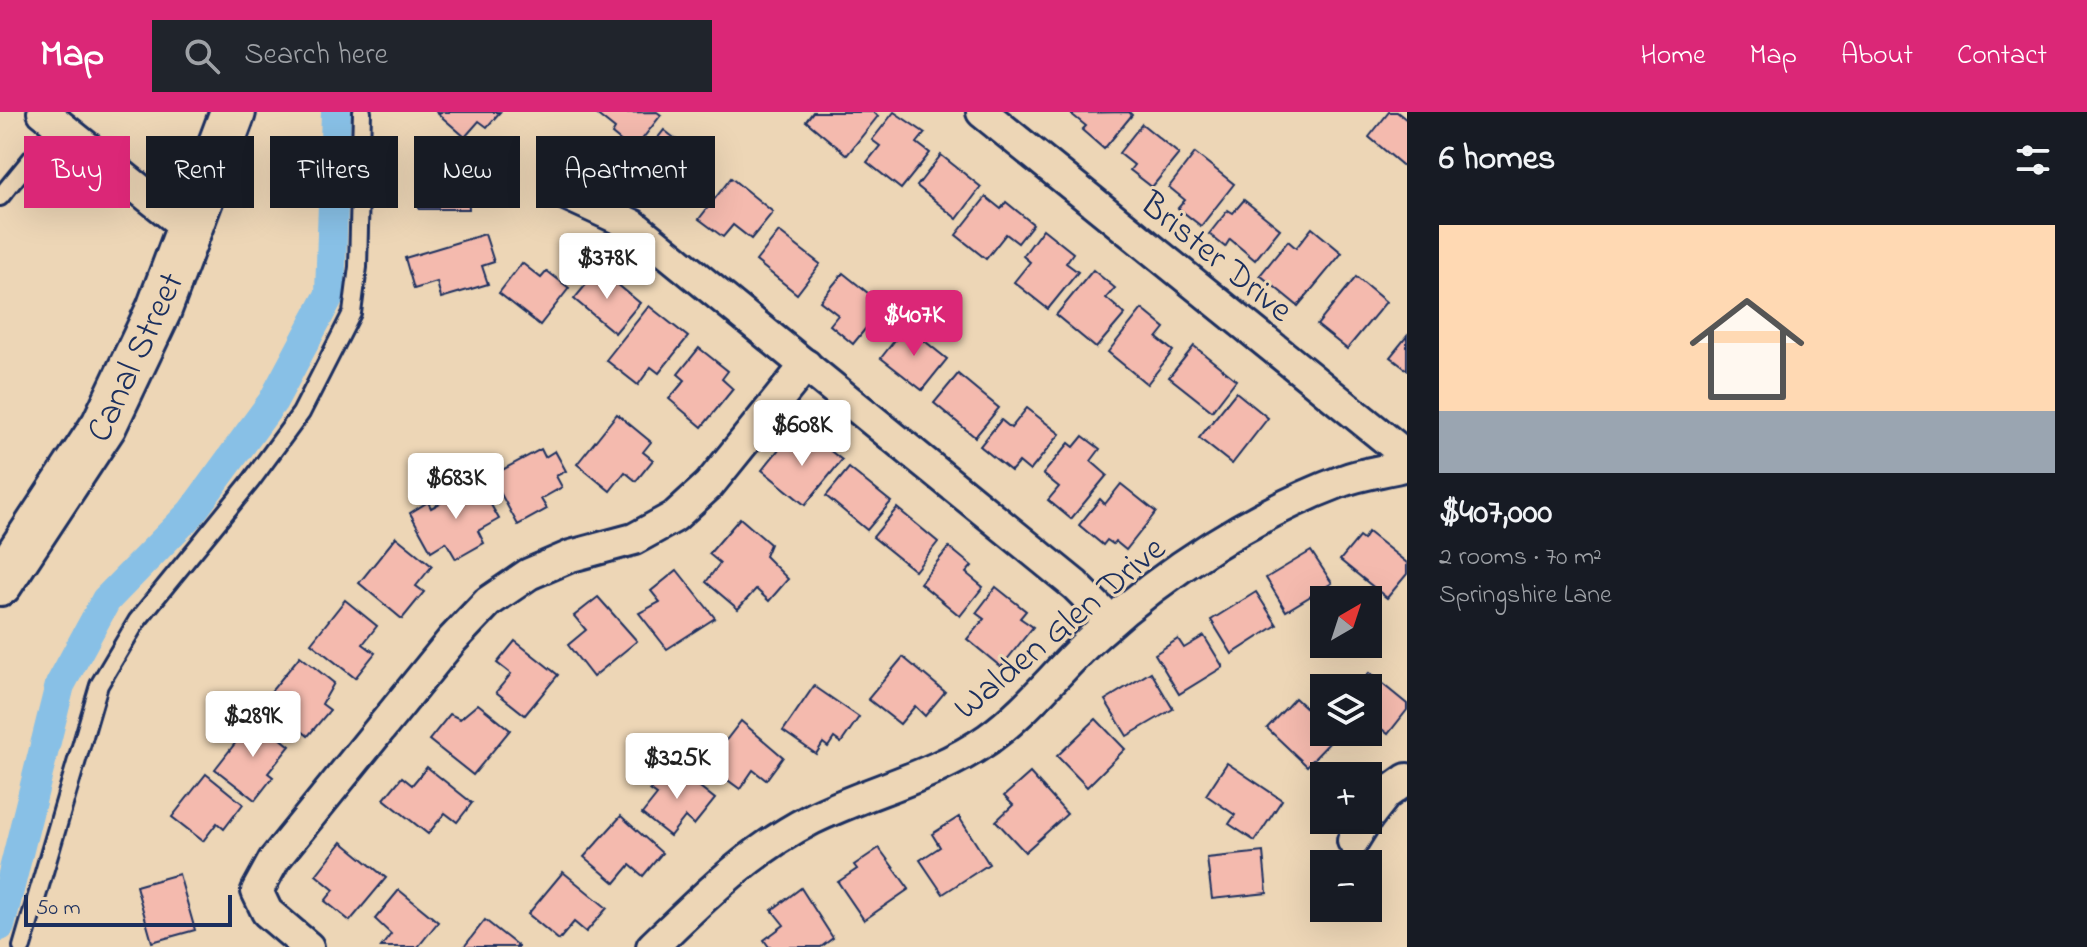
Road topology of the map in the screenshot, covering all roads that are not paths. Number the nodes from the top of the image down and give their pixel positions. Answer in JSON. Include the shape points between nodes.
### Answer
{"nodes":[{"id":1,"x":233,"y":112,"type":"edge"},
{"id":2,"x":362,"y":112,"type":"edge"},
{"id":3,"x":982,"y":112,"type":"edge"},
{"id":4,"x":51,"y":118,"type":"edge"},
{"id":5,"x":0,"y":197,"type":"edge"},
{"id":6,"x":596,"y":208,"type":"edge"},
{"id":7,"x":190,"y":230,"type":"junction"},
{"id":8,"x":806,"y":365,"type":"junction"},
{"id":9,"x":1407,"y":456,"type":"edge"},
{"id":10,"x":1407,"y":465,"type":"edge"},
{"id":11,"x":0,"y":583,"type":"edge"},
{"id":12,"x":1111,"y":621,"type":"junction"},
{"id":13,"x":1407,"y":779,"type":"edge"},
{"id":14,"x":1382,"y":799,"type":"edge"},
{"id":15,"x":22,"y":947,"type":"edge"},
{"id":16,"x":308,"y":947,"type":"edge"},
{"id":17,"x":652,"y":947,"type":"edge"}],
"edges":[{"from":1,"to":7,"type":"street","name":"Canal Street"},
{"from":2,"to":15,"type":"lane","via":[[352,313],[301,413],[137,621],[99,685]]},
{"from":3,"to":9,"type":"street","name":"Brister Drive"},
{"from":4,"to":5,"type":"lane"},
{"from":4,"to":7,"type":"street"},
{"from":6,"to":8,"type":"street","via":[[633,225]]},
{"from":7,"to":11,"type":"street","name":"Canal Street","via":[[104,425]]},
{"from":8,"to":12,"type":"street","via":[[1075,585]]},
{"from":8,"to":16,"type":"street","via":[[709,485],[674,517],[634,539],[529,574],[488,602],[452,640],[262,880],[257,891],[267,912]]},
{"from":10,"to":12,"type":"street","name":"Walden Glen Drive","via":[[1344,480],[1302,498],[1181,569]]},
{"from":12,"to":17,"type":"street","name":"Walden Glen Drive","via":[[988,739],[934,771],[785,833],[724,876]]},
{"from":13,"to":14,"type":"street"}]}
